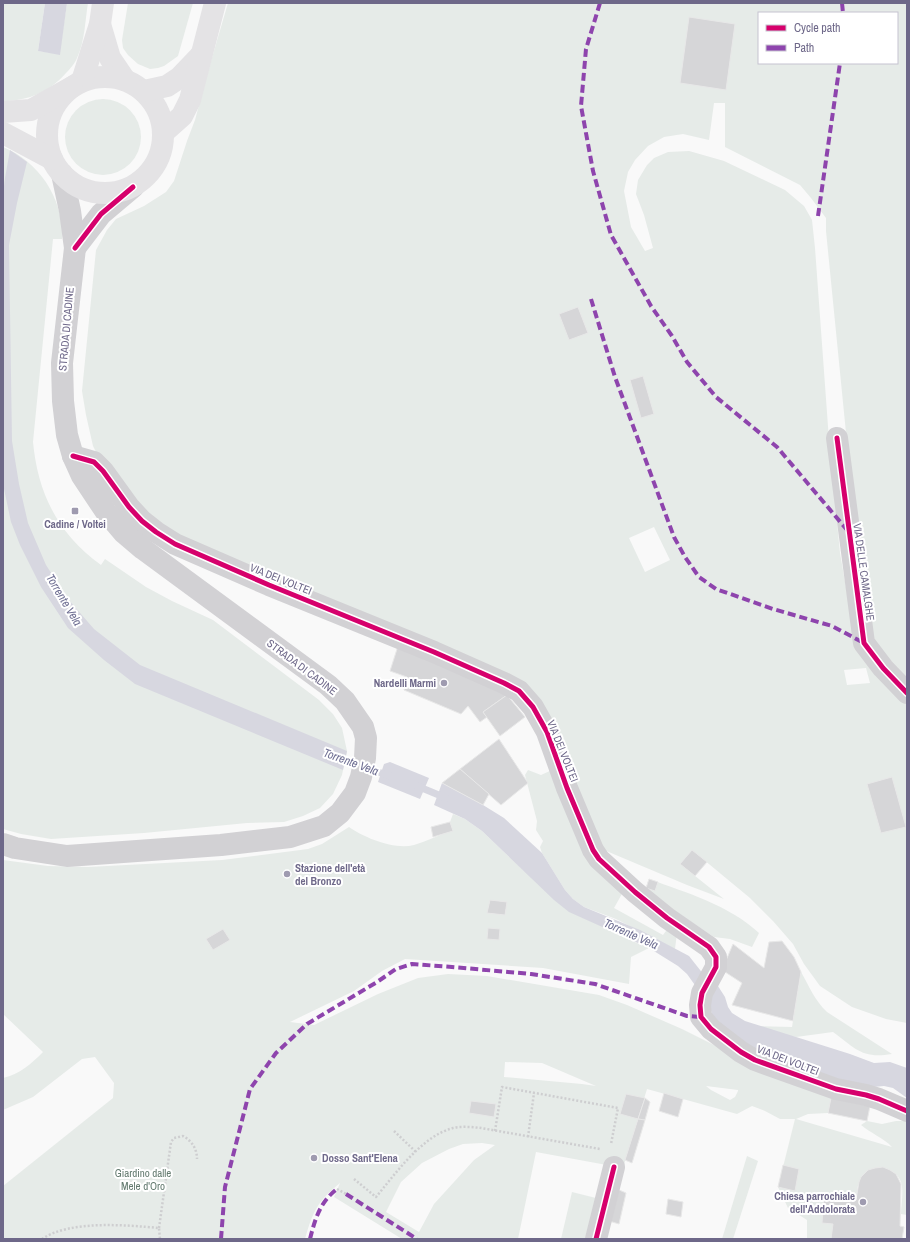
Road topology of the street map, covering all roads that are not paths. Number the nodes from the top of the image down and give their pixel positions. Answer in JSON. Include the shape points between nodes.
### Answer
{"nodes":[{"id":1,"x":215,"y":3,"type":"edge"},
{"id":2,"x":102,"y":13,"type":"edge"},
{"id":3,"x":202,"y":54,"type":"junction"},
{"id":4,"x":125,"y":80,"type":"junction"},
{"id":5,"x":77,"y":84,"type":"junction"},
{"id":6,"x":144,"y":91,"type":"junction"},
{"id":7,"x":3,"y":112,"type":"edge"},
{"id":8,"x":164,"y":132,"type":"junction"},
{"id":9,"x":3,"y":133,"type":"edge"},
{"id":10,"x":56,"y":166,"type":"junction"},
{"id":11,"x":133,"y":187,"type":"junction"},
{"id":12,"x":75,"y":248,"type":"junction"},
{"id":13,"x":837,"y":438,"type":"dead end"},
{"id":14,"x":73,"y":456,"type":"junction"},
{"id":15,"x":907,"y":693,"type":"edge"},
{"id":16,"x":3,"y":844,"type":"edge"},
{"id":17,"x":907,"y":1111,"type":"edge"},
{"id":18,"x":609,"y":1156,"type":"road end"},
{"id":19,"x":596,"y":1239,"type":"edge"}],
"edges":[{"from":1,"to":3,"type":"main road"},
{"from":2,"to":4,"type":"main road","via":[[110,58]]},
{"from":2,"to":5,"type":"main road"},
{"from":3,"to":6,"type":"main road","via":[[179,78],[167,86]]},
{"from":3,"to":8,"type":"main road","via":[[190,100],[182,116]]},
{"from":4,"to":5,"type":"main road","via":[[111,77],[88,78]]},
{"from":4,"to":6,"type":"main road"},
{"from":5,"to":7,"type":"main road","via":[[31,110]]},
{"from":5,"to":10,"type":"main road","via":[[61,96],[52,110],[47,126],[47,143]]},
{"from":6,"to":8,"type":"main road","via":[[154,103]]},
{"from":8,"to":11,"type":"main road","via":[[162,150],[153,169]]},
{"from":9,"to":10,"type":"main road"},
{"from":10,"to":11,"type":"main road","via":[[74,185],[88,191],[104,194]]},
{"from":10,"to":12,"type":"street","name":"STRADA DI CADINE","via":[[70,211]]},
{"from":11,"to":12,"type":"street","via":[[101,214]]},
{"from":12,"to":14,"type":"street","name":"STRADA DI CADINE","via":[[62,364],[67,435]]},
{"from":13,"to":15,"type":"street","name":"VIA DELLE CAMALGHE","via":[[864,643]]},
{"from":14,"to":16,"type":"street","name":"STRADA DI CADINE","via":[[82,476],[123,532],[328,685],[345,701],[363,727],[366,738],[363,768],[355,793],[340,813],[324,826],[290,837],[220,845],[67,856]]},
{"from":14,"to":17,"type":"street","name":"VIA DEI VOLTEI","via":[[94,462],[142,521],[175,544],[434,652],[519,691],[533,707],[547,732],[567,788],[599,859],[635,892],[709,947],[716,957],[717,962],[700,1005],[701,1016],[711,1029],[755,1060],[836,1089],[879,1099]]},
{"from":18,"to":19,"type":"street"}]}
